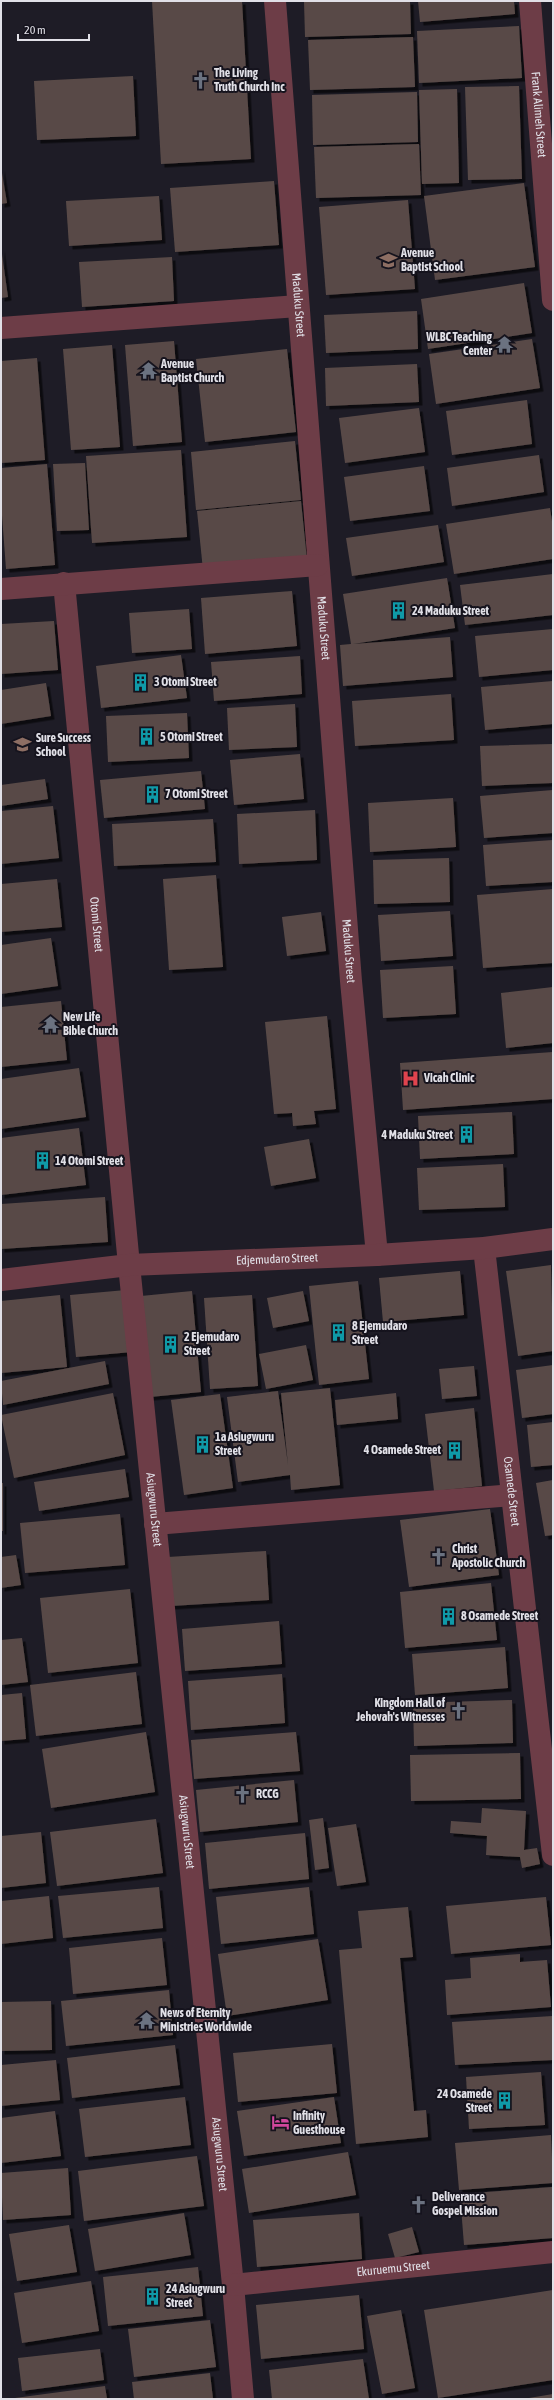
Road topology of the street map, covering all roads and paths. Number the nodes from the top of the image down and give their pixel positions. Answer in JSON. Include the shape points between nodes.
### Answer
{"nodes":[{"id":1,"x":275,"y":1,"type":"edge"},
{"id":2,"x":530,"y":1,"type":"edge"},
{"id":3,"x":553,"y":300,"type":"edge"},
{"id":4,"x":298,"y":306,"type":"junction"},
{"id":5,"x":1,"y":328,"type":"edge"},
{"id":6,"x":318,"y":565,"type":"junction"},
{"id":7,"x":64,"y":583,"type":"junction"},
{"id":8,"x":1,"y":589,"type":"edge"},
{"id":9,"x":553,"y":1239,"type":"edge"},
{"id":10,"x":484,"y":1248,"type":"junction"},
{"id":11,"x":377,"y":1255,"type":"junction"},
{"id":12,"x":129,"y":1264,"type":"junction"},
{"id":13,"x":1,"y":1280,"type":"edge"},
{"id":14,"x":512,"y":1495,"type":"junction"},
{"id":15,"x":156,"y":1524,"type":"junction"},
{"id":16,"x":553,"y":1855,"type":"edge"},
{"id":17,"x":553,"y":2252,"type":"edge"},
{"id":18,"x":233,"y":2285,"type":"junction"},
{"id":19,"x":243,"y":2399,"type":"edge"}],
"edges":[{"from":1,"to":4,"type":"street","name":"Maduku Street"},
{"from":2,"to":3,"type":"street","name":"Frank Alimeh Street"},
{"from":4,"to":5,"type":"street"},
{"from":4,"to":6,"type":"street","name":"Maduku Street"},
{"from":6,"to":7,"type":"street"},
{"from":6,"to":11,"type":"street","name":"Maduku Street","via":[[350,981]]},
{"from":7,"to":8,"type":"street"},
{"from":7,"to":12,"type":"street","name":"Otomi Street"},
{"from":9,"to":10,"type":"street","name":"Edjemudaro Street"},
{"from":10,"to":11,"type":"street","name":"Edjemudaro Street"},
{"from":10,"to":14,"type":"street","name":"Osamede Street"},
{"from":11,"to":12,"type":"street","name":"Edjemudaro Street"},
{"from":12,"to":13,"type":"street","name":"Edjemudaro Street"},
{"from":12,"to":15,"type":"street","name":"Asiugwuru Street"},
{"from":14,"to":15,"type":"street"},
{"from":14,"to":16,"type":"street","name":"Osamede Street"},
{"from":15,"to":18,"type":"street","name":"Asiugwuru Street"},
{"from":17,"to":18,"type":"street","name":"Ekuruemu Street"},
{"from":18,"to":19,"type":"street","name":"Asiugwuru Street"}]}
